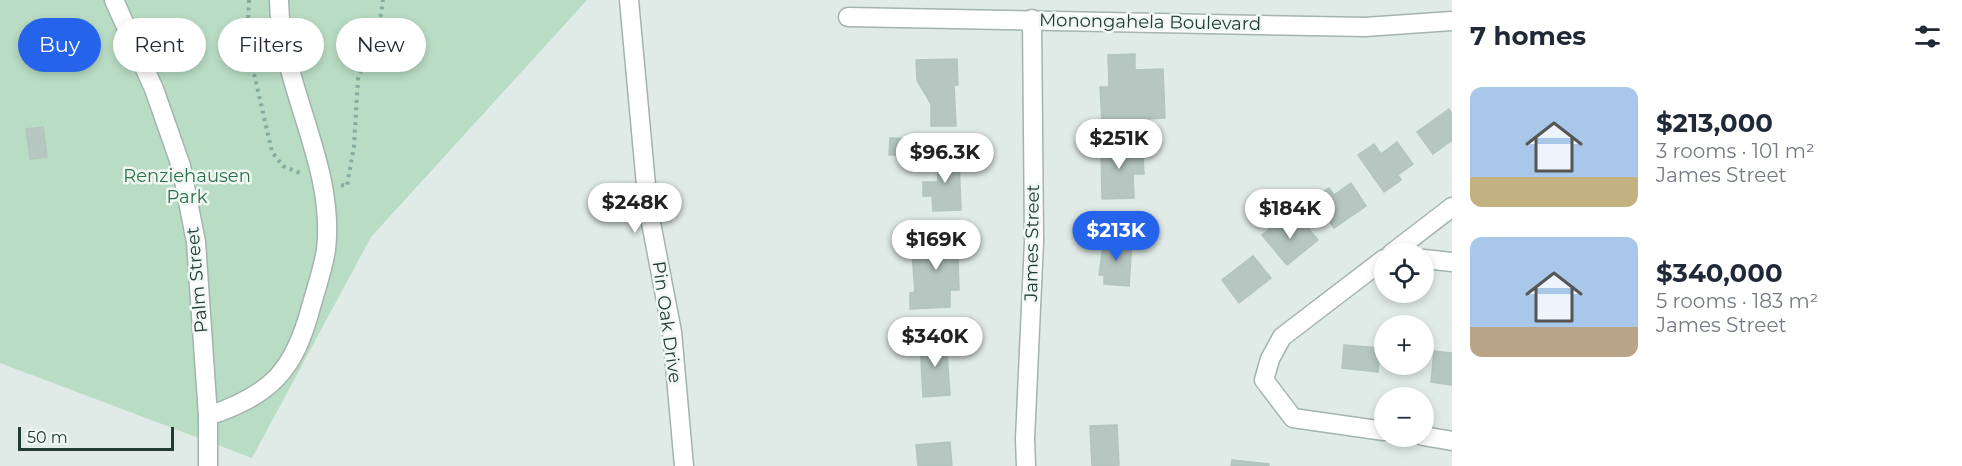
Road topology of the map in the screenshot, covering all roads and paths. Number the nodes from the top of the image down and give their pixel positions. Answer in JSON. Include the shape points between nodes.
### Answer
{"nodes":[{"id":1,"x":114,"y":0,"type":"edge"},
{"id":2,"x":279,"y":0,"type":"edge"},
{"id":3,"x":629,"y":0,"type":"edge"},
{"id":4,"x":848,"y":16,"type":"dead end"},
{"id":5,"x":1032,"y":19,"type":"junction"},
{"id":6,"x":1452,"y":21,"type":"edge"},
{"id":7,"x":1452,"y":207,"type":"edge"},
{"id":8,"x":1408,"y":243,"type":"edge"},
{"id":9,"x":1434,"y":262,"type":"edge"},
{"id":10,"x":1452,"y":262,"type":"edge"},
{"id":11,"x":1374,"y":269,"type":"edge"},
{"id":12,"x":208,"y":416,"type":"junction"},
{"id":13,"x":1374,"y":430,"type":"edge"},
{"id":14,"x":1434,"y":438,"type":"edge"},
{"id":15,"x":1452,"y":441,"type":"edge"},
{"id":16,"x":208,"y":466,"type":"edge"},
{"id":17,"x":684,"y":466,"type":"edge"},
{"id":18,"x":1026,"y":466,"type":"edge"}],
"edges":[{"from":1,"to":12,"type":"street","name":"Palm Street","via":[[154,89],[182,166],[196,242]]},
{"from":2,"to":12,"type":"street","via":[[291,70],[322,181],[326,250],[302,341],[288,366],[272,384],[238,406]]},
{"from":3,"to":17,"type":"street","name":"Pin Oak Drive","via":[[648,207],[672,332]]},
{"from":4,"to":5,"type":"street","name":"Monongahela Boulevard"},
{"from":5,"to":6,"type":"street","name":"Monongahela Boulevard","via":[[1365,27]]},
{"from":5,"to":18,"type":"street","name":"James Street","via":[[1034,241]]},
{"from":7,"to":8,"type":"street"},
{"from":9,"to":10,"type":"street"},
{"from":11,"to":13,"type":"street","via":[[1282,337],[1264,380],[1293,418]]},
{"from":12,"to":16,"type":"street","name":"Palm Street"},
{"from":14,"to":15,"type":"street"}]}
